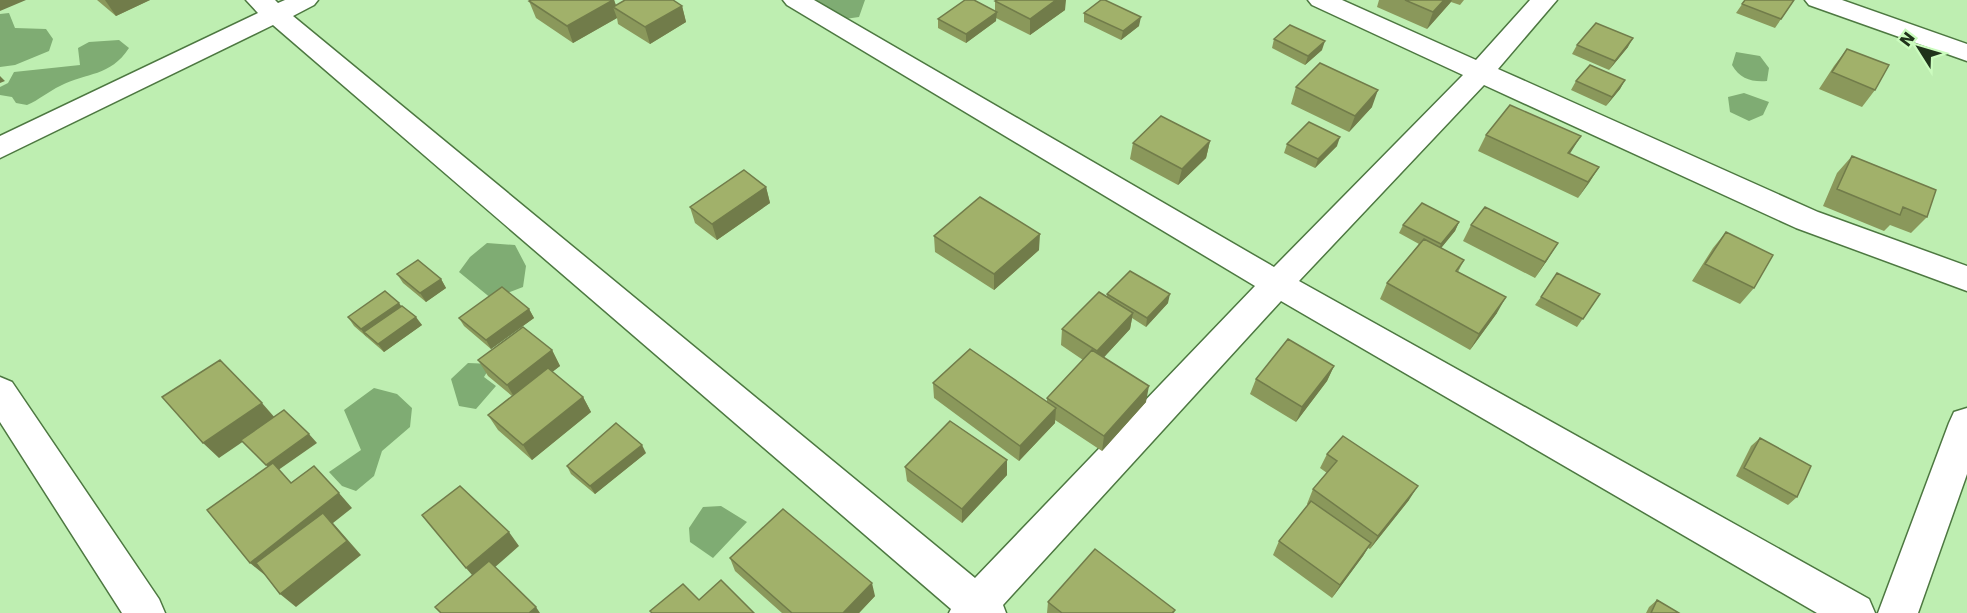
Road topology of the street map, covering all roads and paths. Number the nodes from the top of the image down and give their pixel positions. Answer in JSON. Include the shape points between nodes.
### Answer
{"nodes":[{"id":1,"x":306,"y":0,"type":"edge"},
{"id":2,"x":796,"y":0,"type":"edge"},
{"id":3,"x":1321,"y":0,"type":"edge"},
{"id":4,"x":1544,"y":0,"type":"edge"},
{"id":5,"x":1818,"y":0,"type":"edge"},
{"id":6,"x":267,"y":7,"type":"edge"},
{"id":7,"x":1967,"y":53,"type":"edge"},
{"id":8,"x":1479,"y":74,"type":"junction"},
{"id":9,"x":0,"y":148,"type":"edge"},
{"id":10,"x":1967,"y":279,"type":"edge"},
{"id":11,"x":1277,"y":284,"type":"junction"},
{"id":12,"x":0,"y":392,"type":"edge"},
{"id":13,"x":1967,"y":423,"type":"edge"},
{"id":14,"x":977,"y":610,"type":"edge"},
{"id":15,"x":145,"y":613,"type":"edge"},
{"id":16,"x":1854,"y":613,"type":"edge"},
{"id":17,"x":1898,"y":613,"type":"edge"}],
"edges":[{"from":1,"to":6,"type":"street"},
{"from":2,"to":11,"type":"street"},
{"from":3,"to":8,"type":"street"},
{"from":4,"to":8,"type":"street"},
{"from":5,"to":7,"type":"street"},
{"from":6,"to":9,"type":"street"},
{"from":6,"to":14,"type":"street"},
{"from":8,"to":10,"type":"street","via":[[1807,220]]},
{"from":8,"to":11,"type":"street"},
{"from":11,"to":14,"type":"street"},
{"from":11,"to":16,"type":"street"},
{"from":12,"to":15,"type":"street"},
{"from":13,"to":17,"type":"street"}]}
